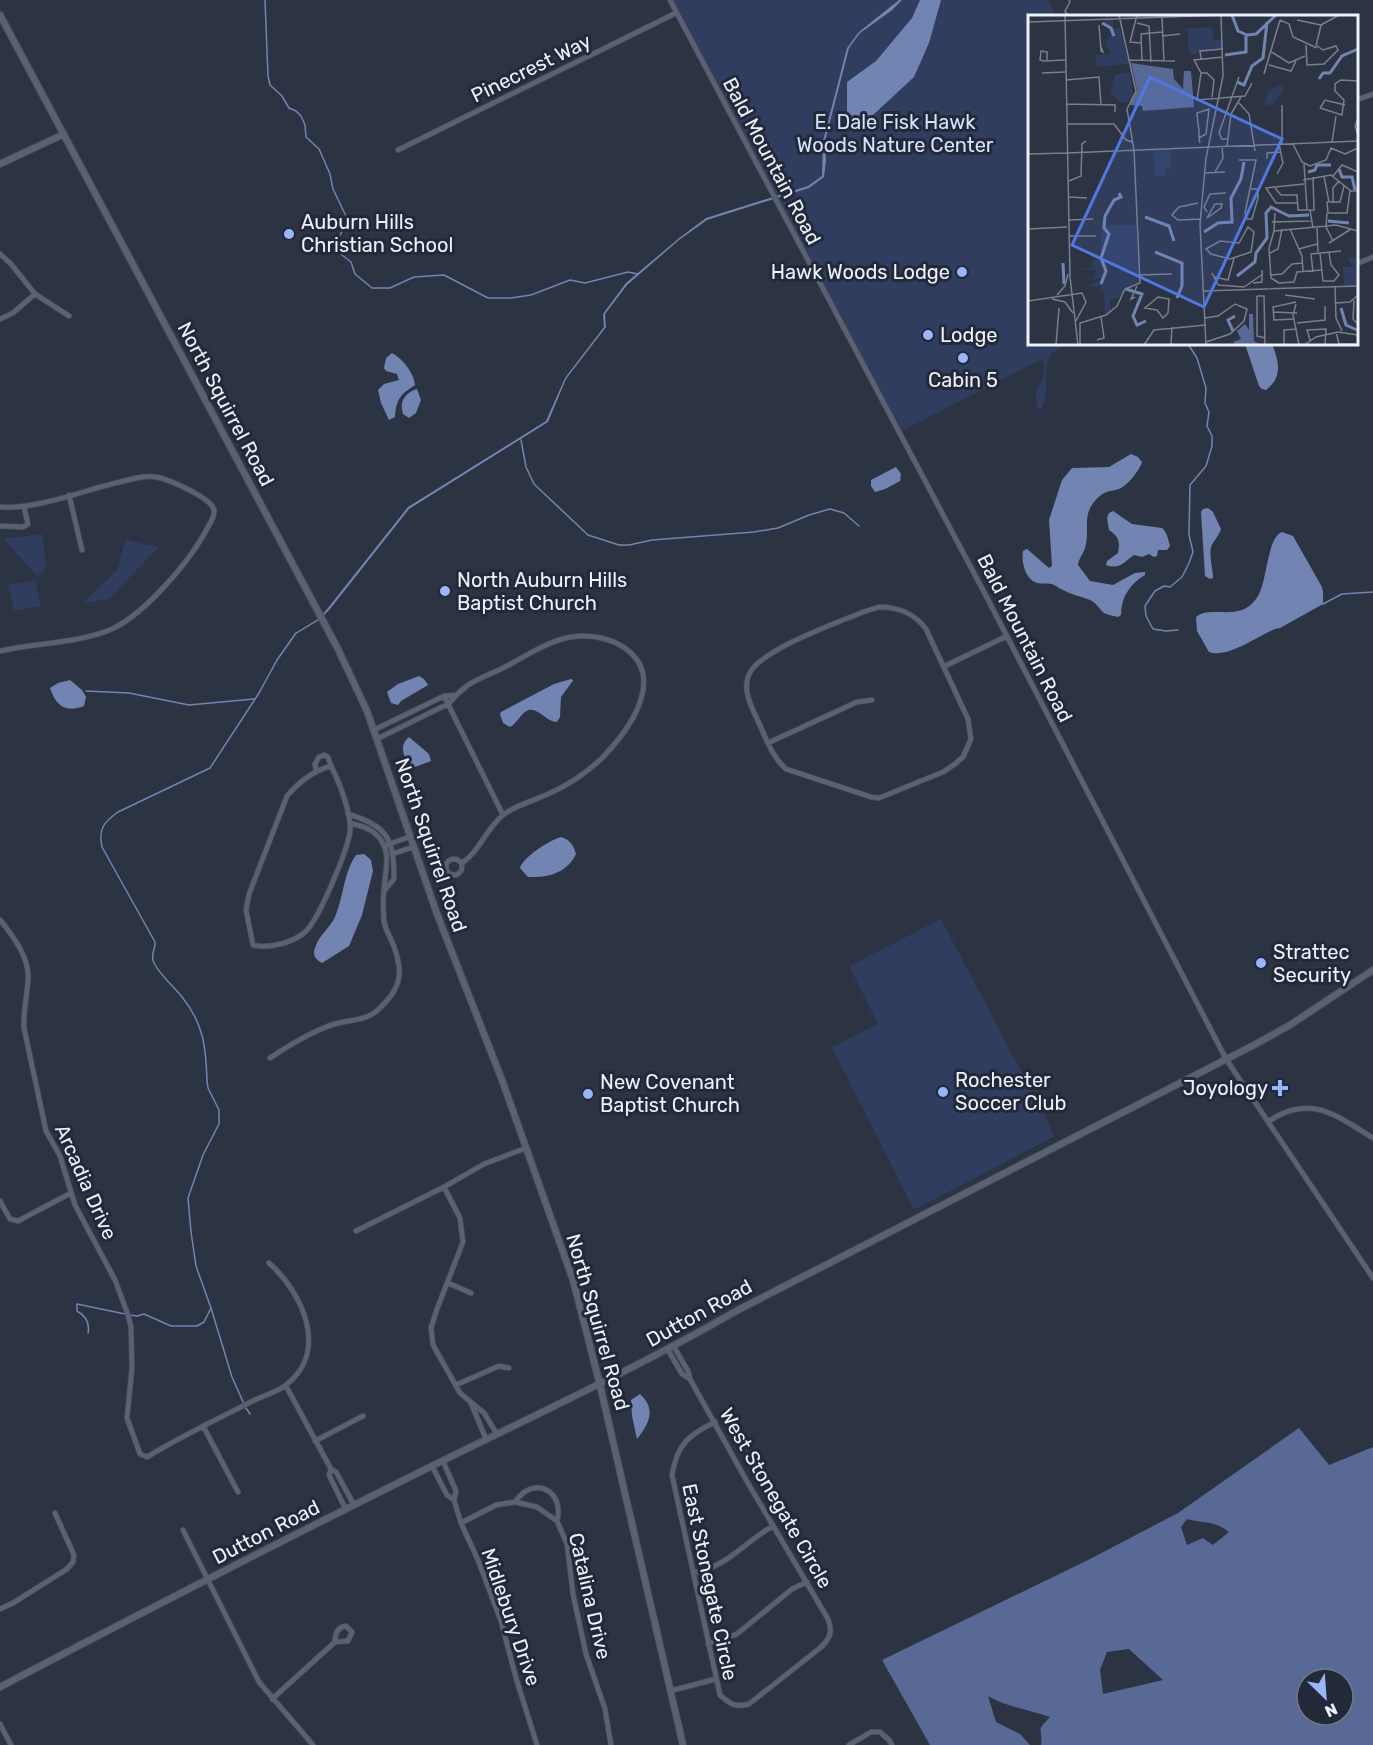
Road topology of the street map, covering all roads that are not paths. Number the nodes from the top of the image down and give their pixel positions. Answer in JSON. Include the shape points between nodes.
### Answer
{"nodes":[{"id":1,"x":669,"y":0,"type":"edge"},
{"id":2,"x":676,"y":13,"type":"junction"},
{"id":3,"x":0,"y":15,"type":"edge"},
{"id":4,"x":1373,"y":94,"type":"edge"},
{"id":5,"x":1358,"y":99,"type":"edge"},
{"id":6,"x":64,"y":134,"type":"junction"},
{"id":7,"x":398,"y":150,"type":"dead end"},
{"id":8,"x":0,"y":164,"type":"edge"},
{"id":9,"x":0,"y":254,"type":"edge"},
{"id":10,"x":1373,"y":257,"type":"edge"},
{"id":11,"x":1358,"y":263,"type":"edge"},
{"id":12,"x":35,"y":294,"type":"junction"},
{"id":13,"x":69,"y":316,"type":"dead end"},
{"id":14,"x":0,"y":319,"type":"edge"},
{"id":15,"x":69,"y":495,"type":"junction"},
{"id":16,"x":0,"y":507,"type":"edge"},
{"id":17,"x":24,"y":507,"type":"junction"},
{"id":18,"x":0,"y":526,"type":"edge"},
{"id":19,"x":82,"y":550,"type":"dead end"},
{"id":20,"x":1007,"y":636,"type":"junction"},
{"id":21,"x":0,"y":651,"type":"edge"},
{"id":22,"x":945,"y":666,"type":"junction"},
{"id":23,"x":456,"y":695,"type":"junction"},
{"id":24,"x":444,"y":696,"type":"junction"},
{"id":25,"x":872,"y":700,"type":"dead end"},
{"id":26,"x":448,"y":704,"type":"junction"},
{"id":27,"x":410,"y":713,"type":"junction"},
{"id":28,"x":414,"y":721,"type":"junction"},
{"id":29,"x":374,"y":730,"type":"junction"},
{"id":30,"x":377,"y":739,"type":"junction"},
{"id":31,"x":768,"y":743,"type":"junction"},
{"id":32,"x":331,"y":766,"type":"junction"},
{"id":33,"x":316,"y":771,"type":"junction"},
{"id":34,"x":348,"y":814,"type":"junction"},
{"id":35,"x":503,"y":815,"type":"junction"},
{"id":36,"x":350,"y":823,"type":"junction"},
{"id":37,"x":409,"y":837,"type":"junction"},
{"id":38,"x":390,"y":844,"type":"junction"},
{"id":39,"x":384,"y":846,"type":"junction"},
{"id":40,"x":413,"y":847,"type":"junction"},
{"id":41,"x":394,"y":854,"type":"junction"},
{"id":42,"x":387,"y":856,"type":"junction"},
{"id":43,"x":462,"y":863,"type":"dead end"},
{"id":44,"x":384,"y":891,"type":"junction"},
{"id":45,"x":0,"y":920,"type":"edge"},
{"id":46,"x":1373,"y":970,"type":"edge"},
{"id":47,"x":270,"y":1058,"type":"dead end"},
{"id":48,"x":1226,"y":1059,"type":"junction"},
{"id":49,"x":1269,"y":1121,"type":"junction"},
{"id":50,"x":1373,"y":1138,"type":"edge"},
{"id":51,"x":526,"y":1148,"type":"junction"},
{"id":52,"x":444,"y":1187,"type":"junction"},
{"id":53,"x":71,"y":1193,"type":"junction"},
{"id":54,"x":0,"y":1201,"type":"edge"},
{"id":55,"x":356,"y":1231,"type":"dead end"},
{"id":56,"x":268,"y":1263,"type":"dead end"},
{"id":57,"x":1373,"y":1278,"type":"edge"},
{"id":58,"x":448,"y":1282,"type":"junction"},
{"id":59,"x":471,"y":1293,"type":"dead end"},
{"id":60,"x":671,"y":1348,"type":"junction"},
{"id":61,"x":509,"y":1368,"type":"dead end"},
{"id":62,"x":456,"y":1385,"type":"junction"},
{"id":63,"x":600,"y":1385,"type":"junction"},
{"id":64,"x":286,"y":1386,"type":"junction"},
{"id":65,"x":471,"y":1403,"type":"junction"},
{"id":66,"x":363,"y":1416,"type":"dead end"},
{"id":67,"x":715,"y":1422,"type":"junction"},
{"id":68,"x":203,"y":1426,"type":"junction"},
{"id":69,"x":497,"y":1434,"type":"junction"},
{"id":70,"x":486,"y":1439,"type":"junction"},
{"id":71,"x":315,"y":1441,"type":"junction"},
{"id":72,"x":443,"y":1461,"type":"junction"},
{"id":73,"x":432,"y":1466,"type":"junction"},
{"id":74,"x":331,"y":1469,"type":"junction"},
{"id":75,"x":238,"y":1492,"type":"dead end"},
{"id":76,"x":454,"y":1500,"type":"junction"},
{"id":77,"x":515,"y":1502,"type":"junction"},
{"id":78,"x":354,"y":1505,"type":"junction"},
{"id":79,"x":346,"y":1510,"type":"junction"},
{"id":80,"x":55,"y":1513,"type":"dead end"},
{"id":81,"x":556,"y":1521,"type":"junction"},
{"id":82,"x":461,"y":1523,"type":"junction"},
{"id":83,"x":773,"y":1526,"type":"junction"},
{"id":84,"x":183,"y":1530,"type":"dead end"},
{"id":85,"x":693,"y":1573,"type":"junction"},
{"id":86,"x":208,"y":1580,"type":"junction"},
{"id":87,"x":807,"y":1582,"type":"junction"},
{"id":88,"x":0,"y":1609,"type":"edge"},
{"id":89,"x":335,"y":1642,"type":"dead end"},
{"id":90,"x":708,"y":1644,"type":"junction"},
{"id":91,"x":716,"y":1679,"type":"junction"},
{"id":92,"x":1,"y":1685,"type":"edge"},
{"id":93,"x":670,"y":1691,"type":"junction"},
{"id":94,"x":720,"y":1695,"type":"joint"},
{"id":95,"x":272,"y":1700,"type":"junction"},
{"id":96,"x":0,"y":1724,"type":"edge"},
{"id":97,"x":11,"y":1745,"type":"edge"},
{"id":98,"x":313,"y":1745,"type":"edge"},
{"id":99,"x":537,"y":1745,"type":"edge"},
{"id":100,"x":611,"y":1745,"type":"edge"},
{"id":101,"x":683,"y":1745,"type":"edge"},
{"id":102,"x":849,"y":1745,"type":"edge"},
{"id":103,"x":892,"y":1745,"type":"edge"}],
"edges":[{"from":1,"to":2,"type":"street","name":"Bald Mountain Road"},
{"from":2,"to":7,"type":"street","name":"Pinecrest Way"},
{"from":2,"to":20,"type":"street","name":"Bald Mountain Road"},
{"from":3,"to":6,"type":"street","name":"North Squirrel Road"},
{"from":4,"to":5,"type":"street"},
{"from":6,"to":8,"type":"street"},
{"from":6,"to":29,"type":"street","name":"North Squirrel Road","via":[[325,623]]},
{"from":9,"to":12,"type":"street"},
{"from":10,"to":11,"type":"street"},
{"from":12,"to":13,"type":"street"},
{"from":12,"to":14,"type":"street"},
{"from":15,"to":17,"type":"street"},
{"from":15,"to":19,"type":"street"},
{"from":15,"to":21,"type":"street","via":[[156,477],[203,498],[214,511],[188,560],[122,623],[103,632]]},
{"from":16,"to":17,"type":"street"},
{"from":17,"to":18,"type":"street","via":[[28,524]]},
{"from":20,"to":22,"type":"street"},
{"from":20,"to":48,"type":"street","name":"Bald Mountain Road"},
{"from":22,"to":31,"type":"street","via":[[926,629],[911,615],[891,607],[863,612],[765,656],[751,670],[746,688],[748,698]]},
{"from":22,"to":31,"type":"street","via":[[968,719],[971,739],[963,757],[933,776],[887,796],[870,797],[786,769]]},
{"from":23,"to":24,"type":"street"},
{"from":23,"to":26,"type":"street"},
{"from":23,"to":35,"type":"street","via":[[475,681],[549,644],[572,637],[617,642],[631,652],[639,665],[644,685],[641,699],[628,726],[611,748],[576,779]]},
{"from":24,"to":26,"type":"street"},
{"from":24,"to":27,"type":"street"},
{"from":25,"to":31,"type":"street","via":[[857,702]]},
{"from":26,"to":28,"type":"street"},
{"from":26,"to":35,"type":"street"},
{"from":27,"to":28,"type":"street"},
{"from":27,"to":29,"type":"street"},
{"from":28,"to":30,"type":"street"},
{"from":29,"to":30,"type":"street","name":"North Squirrel Road"},
{"from":30,"to":37,"type":"street","name":"North Squirrel Road"},
{"from":32,"to":33,"type":"street"},
{"from":32,"to":33,"type":"street","via":[[328,757],[319,756]]},
{"from":32,"to":34,"type":"street"},
{"from":33,"to":36,"type":"street","via":[[287,796],[249,894],[246,910],[253,945],[271,946],[292,940],[314,922],[344,850]]},
{"from":34,"to":36,"type":"street"},
{"from":34,"to":38,"type":"street","via":[[368,820],[386,835]]},
{"from":35,"to":43,"type":"street"},
{"from":36,"to":39,"type":"street","via":[[365,826]]},
{"from":37,"to":38,"type":"street"},
{"from":37,"to":40,"type":"street","name":"North Squirrel Road"},
{"from":38,"to":39,"type":"street"},
{"from":38,"to":41,"type":"street"},
{"from":39,"to":42,"type":"street"},
{"from":40,"to":41,"type":"street"},
{"from":40,"to":51,"type":"street","name":"North Squirrel Road"},
{"from":41,"to":42,"type":"street"},
{"from":41,"to":44,"type":"street","via":[[393,879]]},
{"from":42,"to":44,"type":"street"},
{"from":44,"to":47,"type":"street","via":[[385,928],[399,969],[394,992],[378,1011],[360,1020],[339,1021],[325,1027]]},
{"from":45,"to":53,"type":"street","name":"Arcadia Drive","via":[[26,961],[26,1040],[43,1121],[60,1156]]},
{"from":46,"to":48,"type":"street","name":"Dutton Road","via":[[1290,1025]]},
{"from":48,"to":49,"type":"street","name":"Bald Mountain Road"},
{"from":48,"to":60,"type":"street","name":"Dutton Road"},
{"from":49,"to":50,"type":"street","via":[[1290,1110],[1326,1110]]},
{"from":49,"to":57,"type":"street","name":"Bald Mountain Road"},
{"from":51,"to":52,"type":"street","via":[[484,1164]]},
{"from":51,"to":63,"type":"street","name":"North Squirrel Road","via":[[573,1280]]},
{"from":52,"to":55,"type":"street"},
{"from":52,"to":58,"type":"street","via":[[463,1230],[463,1242]]},
{"from":53,"to":54,"type":"street","via":[[14,1221]]},
{"from":53,"to":68,"type":"street","name":"Arcadia Drive","via":[[115,1280],[128,1315],[132,1368],[127,1418],[141,1454],[147,1457]]},
{"from":56,"to":64,"type":"street","via":[[282,1274],[304,1313],[310,1335],[302,1368]]},
{"from":58,"to":59,"type":"street"},
{"from":58,"to":62,"type":"street","via":[[431,1328],[433,1345]]},
{"from":60,"to":63,"type":"street","name":"Dutton Road"},
{"from":60,"to":67,"type":"street","name":"West Stonegate Circle"},
{"from":61,"to":62,"type":"street","via":[[499,1366]]},
{"from":62,"to":65,"type":"street"},
{"from":63,"to":69,"type":"street","name":"Dutton Road"},
{"from":63,"to":93,"type":"street","name":"North Squirrel Road"},
{"from":64,"to":68,"type":"street"},
{"from":64,"to":71,"type":"street"},
{"from":65,"to":69,"type":"street","via":[[484,1413]]},
{"from":65,"to":70,"type":"street"},
{"from":66,"to":71,"type":"street"},
{"from":67,"to":83,"type":"street","name":"West Stonegate Circle"},
{"from":67,"to":85,"type":"street","name":"East Stonegate Circle","via":[[682,1445],[672,1475]]},
{"from":68,"to":75,"type":"street"},
{"from":69,"to":70,"type":"street","name":"Dutton Road"},
{"from":70,"to":72,"type":"street","name":"Dutton Road"},
{"from":71,"to":74,"type":"street"},
{"from":72,"to":73,"type":"street","name":"Dutton Road"},
{"from":72,"to":76,"type":"street","name":"Midlebury Drive","via":[[456,1491]]},
{"from":73,"to":76,"type":"street","name":"Midlebury Drive","via":[[447,1495]]},
{"from":73,"to":78,"type":"street","name":"Dutton Road"},
{"from":74,"to":78,"type":"street"},
{"from":74,"to":79,"type":"street","via":[[329,1475]]},
{"from":76,"to":82,"type":"street","name":"Midlebury Drive"},
{"from":77,"to":81,"type":"street","name":"Catalina Drive","via":[[537,1507]]},
{"from":77,"to":81,"type":"street","via":[[529,1488],[550,1492],[558,1502]]},
{"from":77,"to":82,"type":"street","via":[[496,1505]]},
{"from":78,"to":79,"type":"street","name":"Dutton Road"},
{"from":79,"to":86,"type":"street","name":"Dutton Road"},
{"from":80,"to":88,"type":"street","via":[[74,1555],[73,1562]]},
{"from":81,"to":100,"type":"street","name":"Catalina Drive","via":[[567,1544],[573,1594],[605,1708]]},
{"from":82,"to":99,"type":"street","name":"Midlebury Drive","via":[[501,1621]]},
{"from":83,"to":85,"type":"street","via":[[721,1564]]},
{"from":83,"to":87,"type":"street","name":"West Stonegate Circle"},
{"from":84,"to":86,"type":"street"},
{"from":85,"to":90,"type":"street","name":"East Stonegate Circle"},
{"from":86,"to":92,"type":"street","name":"Dutton Road"},
{"from":86,"to":95,"type":"street"},
{"from":87,"to":90,"type":"street","via":[[737,1634]]},
{"from":87,"to":94,"type":"street","name":"West Stonegate Circle","via":[[828,1619],[828,1641],[749,1704],[733,1706]]},
{"from":89,"to":95,"type":"street"},
{"from":90,"to":91,"type":"street","name":"East Stonegate Circle"},
{"from":91,"to":93,"type":"street"},
{"from":91,"to":94,"type":"street","name":"East Stonegate Circle"},
{"from":93,"to":101,"type":"street","name":"North Squirrel Road"},
{"from":95,"to":98,"type":"street"},
{"from":96,"to":97,"type":"street"},
{"from":102,"to":103,"type":"street","via":[[871,1732],[880,1732]]}]}
